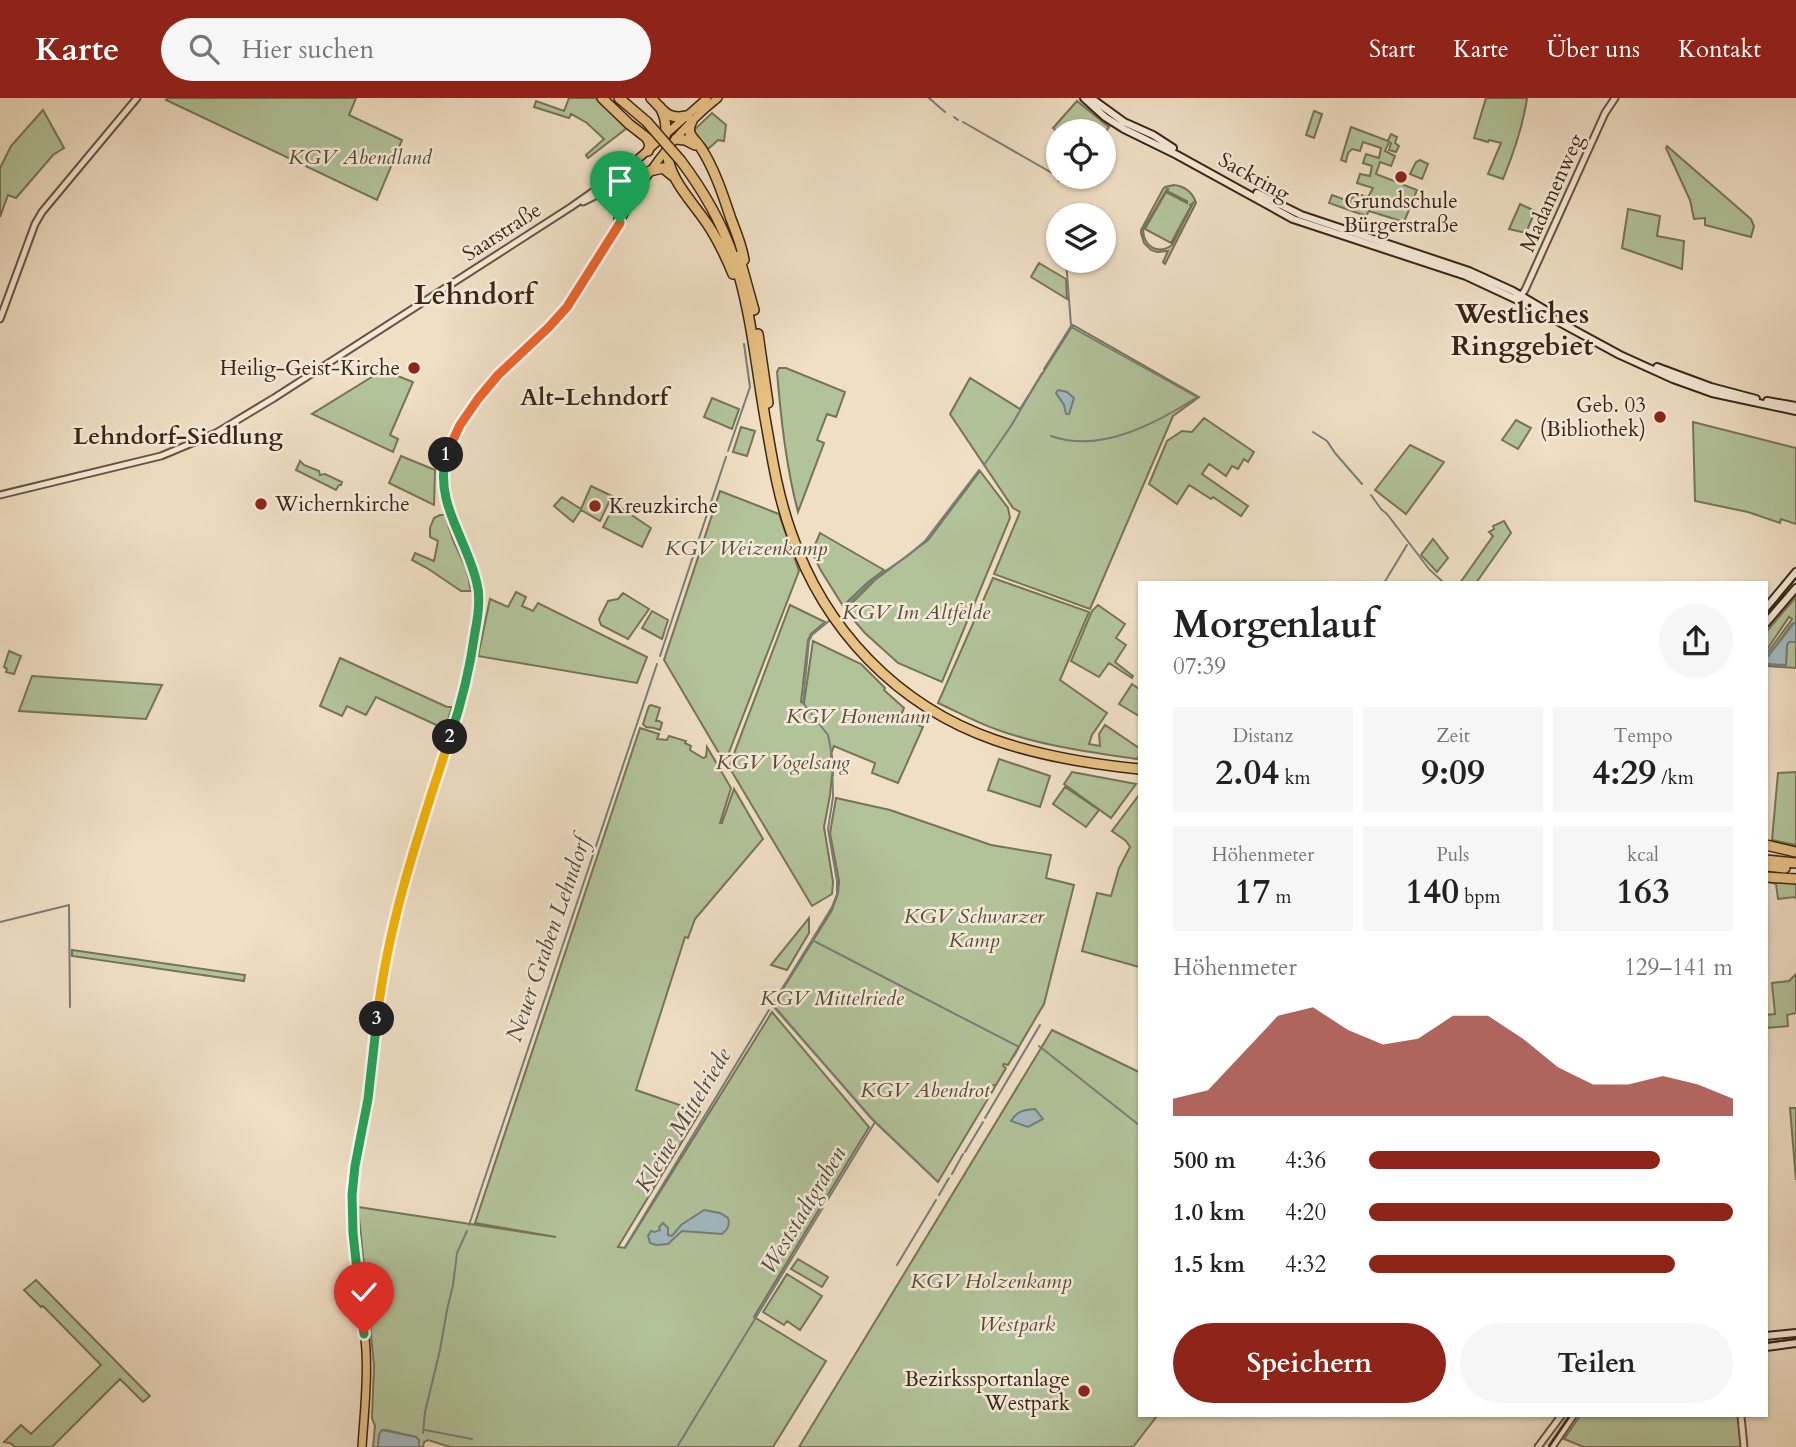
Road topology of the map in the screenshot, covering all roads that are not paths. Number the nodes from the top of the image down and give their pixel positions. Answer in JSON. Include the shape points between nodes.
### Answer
{"nodes":[{"id":1,"x":136,"y":98,"type":"edge"},
{"id":2,"x":602,"y":98,"type":"edge"},
{"id":3,"x":619,"y":98,"type":"edge"},
{"id":4,"x":629,"y":98,"type":"edge"},
{"id":5,"x":651,"y":98,"type":"edge"},
{"id":6,"x":707,"y":98,"type":"edge"},
{"id":7,"x":718,"y":98,"type":"edge"},
{"id":8,"x":1084,"y":98,"type":"edge"},
{"id":9,"x":1091,"y":98,"type":"edge"},
{"id":10,"x":1615,"y":98,"type":"edge"},
{"id":11,"x":660,"y":107,"type":"junction"},
{"id":12,"x":649,"y":120,"type":"junction"},
{"id":13,"x":689,"y":120,"type":"junction"},
{"id":14,"x":636,"y":130,"type":"junction"},
{"id":15,"x":669,"y":140,"type":"junction"},
{"id":16,"x":649,"y":150,"type":"junction"},
{"id":17,"x":704,"y":153,"type":"junction"},
{"id":18,"x":683,"y":158,"type":"junction"},
{"id":19,"x":631,"y":165,"type":"junction"},
{"id":20,"x":648,"y":175,"type":"junction"},
{"id":21,"x":676,"y":178,"type":"junction"},
{"id":22,"x":593,"y":191,"type":"junction"},
{"id":23,"x":620,"y":191,"type":"junction"},
{"id":24,"x":589,"y":198,"type":"junction"},
{"id":25,"x":571,"y":207,"type":"junction"},
{"id":26,"x":611,"y":237,"type":"junction"},
{"id":27,"x":1422,"y":258,"type":"junction"},
{"id":28,"x":744,"y":269,"type":"junction"},
{"id":29,"x":1519,"y":298,"type":"junction"},
{"id":30,"x":0,"y":319,"type":"edge"},
{"id":31,"x":750,"y":325,"type":"junction"},
{"id":32,"x":1796,"y":408,"type":"edge"},
{"id":33,"x":0,"y":495,"type":"edge"},
{"id":34,"x":1796,"y":572,"type":"edge"},
{"id":35,"x":1796,"y":588,"type":"edge"},
{"id":36,"x":1768,"y":606,"type":"edge"},
{"id":37,"x":1768,"y":621,"type":"edge"},
{"id":38,"x":927,"y":704,"type":"junction"},
{"id":39,"x":1131,"y":764,"type":"edge"},
{"id":40,"x":1768,"y":845,"type":"edge"},
{"id":41,"x":1796,"y":852,"type":"edge"},
{"id":42,"x":1768,"y":860,"type":"edge"},
{"id":43,"x":1796,"y":863,"type":"edge"},
{"id":44,"x":1768,"y":866,"type":"edge"},
{"id":45,"x":1796,"y":869,"type":"edge"},
{"id":46,"x":1768,"y":877,"type":"edge"},
{"id":47,"x":1796,"y":879,"type":"edge"},
{"id":48,"x":1796,"y":1333,"type":"edge"},
{"id":49,"x":1768,"y":1336,"type":"edge"},
{"id":50,"x":1796,"y":1343,"type":"edge"},
{"id":51,"x":1768,"y":1347,"type":"edge"},
{"id":52,"x":1560,"y":1417,"type":"edge"},
{"id":53,"x":1572,"y":1417,"type":"edge"},
{"id":54,"x":1741,"y":1417,"type":"edge"},
{"id":55,"x":362,"y":1447,"type":"edge"},
{"id":56,"x":1538,"y":1447,"type":"edge"},
{"id":57,"x":1552,"y":1447,"type":"edge"},
{"id":58,"x":1744,"y":1447,"type":"edge"}],
"edges":[{"from":1,"to":30,"type":"street","via":[[41,212]]},
{"from":2,"to":14,"type":"highway"},
{"from":3,"to":12,"type":"highway"},
{"from":4,"to":12,"type":"highway"},
{"from":5,"to":11,"type":"highway"},
{"from":6,"to":13,"type":"main road"},
{"from":7,"to":13,"type":"main road"},
{"from":8,"to":27,"type":"main road","name":"Sackring","via":[[1119,126],[1284,215]]},
{"from":9,"to":27,"type":"main road","name":"Sackring","via":[[1126,123],[1285,208]]},
{"from":10,"to":29,"type":"street","name":"Madamenweg"},
{"from":11,"to":13,"type":"highway","via":[[672,117]]},
{"from":11,"to":15,"type":"highway"},
{"from":12,"to":18,"type":"highway"},
{"from":13,"to":15,"type":"main road"},
{"from":13,"to":17,"type":"highway","via":[[690,134]]},
{"from":14,"to":15,"type":"highway"},
{"from":14,"to":16,"type":"highway","via":[[649,141]]},
{"from":15,"to":16,"type":"main road"},
{"from":15,"to":17,"type":"highway","via":[[689,142]]},
{"from":15,"to":20,"type":"main road"},
{"from":15,"to":21,"type":"highway","via":[[667,158]]},
{"from":16,"to":19,"type":"main road"},
{"from":17,"to":28,"type":"highway","via":[[735,230]]},
{"from":18,"to":28,"type":"highway","via":[[717,204]]},
{"from":18,"to":31,"type":"highway","via":[[727,240]]},
{"from":19,"to":20,"type":"main road","via":[[644,166]]},
{"from":19,"to":22,"type":"street","name":"Saarstraße"},
{"from":19,"to":23,"type":"main road"},
{"from":20,"to":21,"type":"highway","via":[[663,168]]},
{"from":20,"to":23,"type":"street","name":"Saarstraße","via":[[636,187]]},
{"from":20,"to":26,"type":"main road"},
{"from":21,"to":31,"type":"highway","via":[[722,248]]},
{"from":22,"to":24,"type":"street","name":"Saarstraße"},
{"from":22,"to":25,"type":"street","name":"Saarstraße"},
{"from":23,"to":24,"type":"street","name":"Saarstraße"},
{"from":23,"to":26,"type":"main road","via":[[618,221]]},
{"from":24,"to":25,"type":"street","name":"Saarstraße"},
{"from":25,"to":33,"type":"street","name":"Saarstraße","via":[[231,425],[180,449]]},
{"from":26,"to":55,"type":"main road","via":[[560,315],[478,399],[452,440],[443,466],[445,497],[478,586],[478,609],[460,707],[389,939],[353,1180],[351,1208],[366,1350]]},
{"from":27,"to":29,"type":"main road"},
{"from":28,"to":38,"type":"highway","via":[[782,478],[811,566],[855,636]]},
{"from":29,"to":32,"type":"main road","via":[[1620,355],[1720,395]]},
{"from":31,"to":38,"type":"highway","via":[[776,479],[806,569],[857,648],[887,678]]},
{"from":34,"to":36,"type":"main road"},
{"from":35,"to":37,"type":"main road"},
{"from":38,"to":39,"type":"highway","via":[[976,732],[1015,746],[1065,758]]},
{"from":40,"to":41,"type":"highway"},
{"from":42,"to":43,"type":"highway"},
{"from":44,"to":45,"type":"highway"},
{"from":46,"to":47,"type":"highway"},
{"from":48,"to":49,"type":"main road"},
{"from":50,"to":51,"type":"main road"},
{"from":52,"to":56,"type":"street"},
{"from":53,"to":57,"type":"street"},
{"from":54,"to":58,"type":"street"}]}
